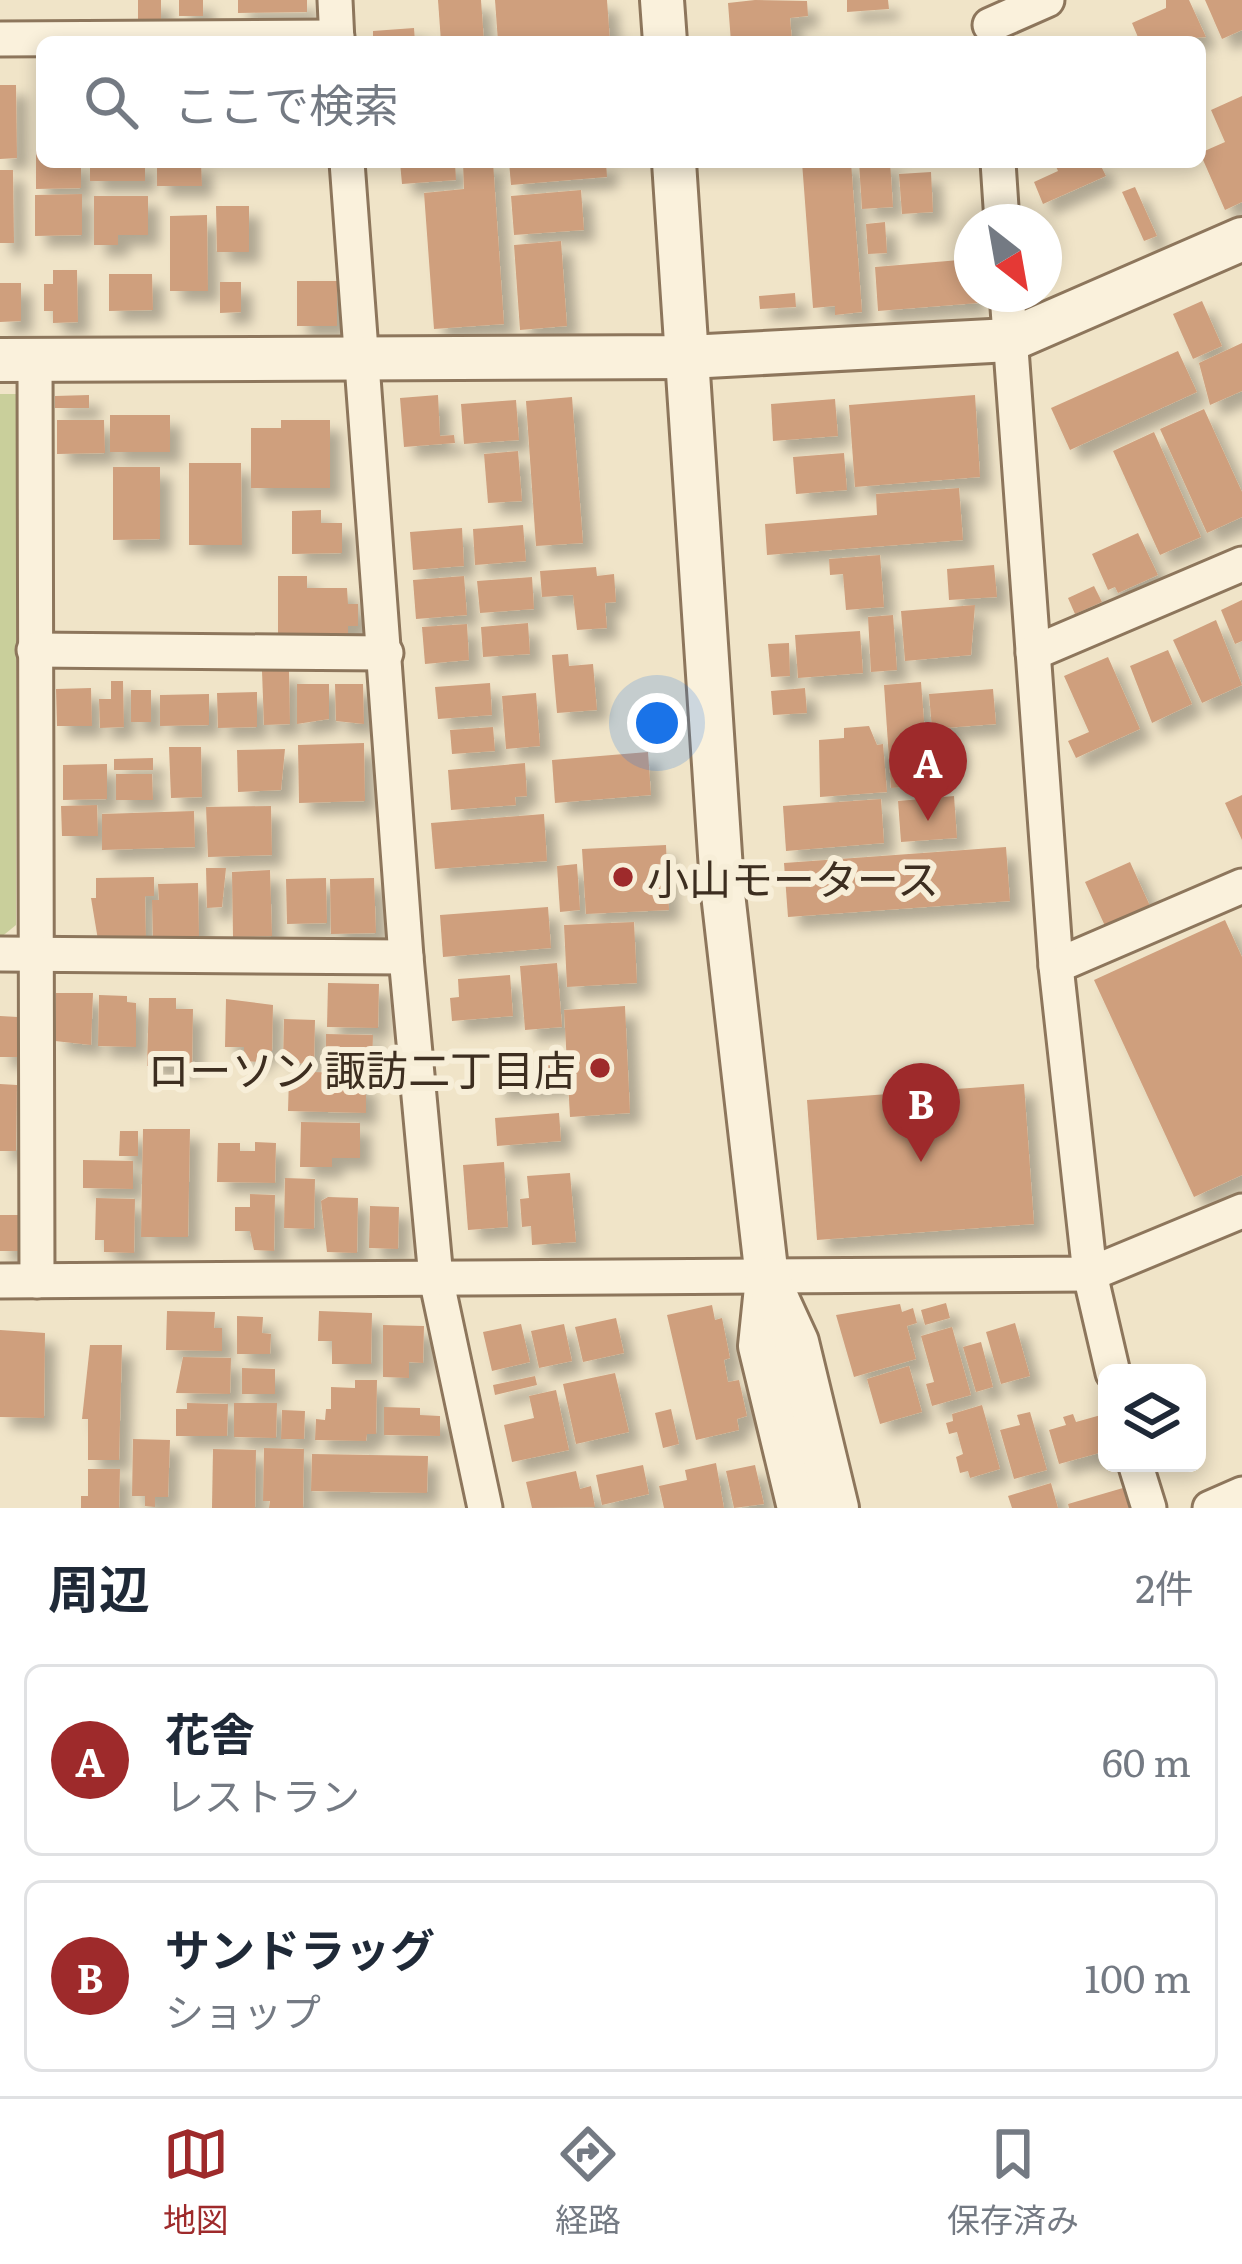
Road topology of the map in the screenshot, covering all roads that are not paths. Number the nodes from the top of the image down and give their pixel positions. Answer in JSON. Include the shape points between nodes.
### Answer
{"nodes":[{"id":1,"x":334,"y":0,"type":"edge"},
{"id":2,"x":662,"y":0,"type":"edge"},
{"id":3,"x":1047,"y":0,"type":"edge"},
{"id":4,"x":990,"y":22,"type":"edge"},
{"id":5,"x":337,"y":36,"type":"edge"},
{"id":6,"x":665,"y":36,"type":"edge"},
{"id":7,"x":0,"y":39,"type":"edge"},
{"id":8,"x":36,"y":39,"type":"edge"},
{"id":9,"x":347,"y":168,"type":"edge"},
{"id":10,"x":674,"y":168,"type":"edge"},
{"id":11,"x":998,"y":168,"type":"edge"},
{"id":12,"x":1001,"y":204,"type":"edge"},
{"id":13,"x":1242,"y":239,"type":"edge"},
{"id":14,"x":1008,"y":312,"type":"edge"},
{"id":15,"x":1010,"y":340,"type":"junction"},
{"id":16,"x":688,"y":357,"type":"junction"},
{"id":17,"x":363,"y":358,"type":"junction"},
{"id":18,"x":17,"y":360,"type":"edge"},
{"id":19,"x":1242,"y":564,"type":"edge"},
{"id":20,"x":34,"y":650,"type":"junction"},
{"id":21,"x":386,"y":653,"type":"junction"},
{"id":22,"x":1034,"y":653,"type":"junction"},
{"id":23,"x":1242,"y":886,"type":"edge"},
{"id":24,"x":16,"y":953,"type":"edge"},
{"id":25,"x":406,"y":958,"type":"junction"},
{"id":26,"x":1056,"y":965,"type":"junction"},
{"id":27,"x":1242,"y":1211,"type":"edge"},
{"id":28,"x":1090,"y":1274,"type":"junction"},
{"id":29,"x":436,"y":1278,"type":"junction"},
{"id":30,"x":767,"y":1278,"type":"junction"},
{"id":31,"x":0,"y":1281,"type":"edge"},
{"id":32,"x":37,"y":1281,"type":"junction"},
{"id":33,"x":1111,"y":1364,"type":"edge"},
{"id":34,"x":1138,"y":1472,"type":"edge"},
{"id":35,"x":1242,"y":1494,"type":"edge"},
{"id":36,"x":485,"y":1508,"type":"edge"},
{"id":37,"x":799,"y":1508,"type":"edge"},
{"id":38,"x":837,"y":1508,"type":"edge"},
{"id":39,"x":1149,"y":1508,"type":"edge"},
{"id":40,"x":1210,"y":1508,"type":"edge"}],
"edges":[{"from":1,"to":5,"type":"street"},
{"from":2,"to":6,"type":"street"},
{"from":3,"to":4,"type":"street"},
{"from":7,"to":8,"type":"street"},
{"from":9,"to":17,"type":"street"},
{"from":10,"to":16,"type":"street"},
{"from":11,"to":12,"type":"street"},
{"from":13,"to":15,"type":"street"},
{"from":14,"to":15,"type":"street"},
{"from":15,"to":16,"type":"street"},
{"from":15,"to":22,"type":"street"},
{"from":16,"to":17,"type":"street"},
{"from":16,"to":30,"type":"street","via":[[722,886]]},
{"from":17,"to":18,"type":"street"},
{"from":17,"to":21,"type":"street"},
{"from":18,"to":20,"type":"street"},
{"from":19,"to":22,"type":"street"},
{"from":20,"to":21,"type":"street"},
{"from":20,"to":24,"type":"street"},
{"from":21,"to":25,"type":"street"},
{"from":22,"to":26,"type":"street"},
{"from":23,"to":26,"type":"street"},
{"from":24,"to":25,"type":"street"},
{"from":24,"to":32,"type":"street"},
{"from":25,"to":29,"type":"street"},
{"from":26,"to":28,"type":"street"},
{"from":27,"to":28,"type":"street"},
{"from":28,"to":30,"type":"street"},
{"from":28,"to":33,"type":"street"},
{"from":29,"to":30,"type":"street"},
{"from":29,"to":32,"type":"street"},
{"from":29,"to":36,"type":"street"},
{"from":30,"to":37,"type":"street","via":[[760,1346]]},
{"from":30,"to":38,"type":"street","via":[[797,1342]]},
{"from":31,"to":32,"type":"street"},
{"from":34,"to":39,"type":"street"},
{"from":35,"to":40,"type":"street"}]}
